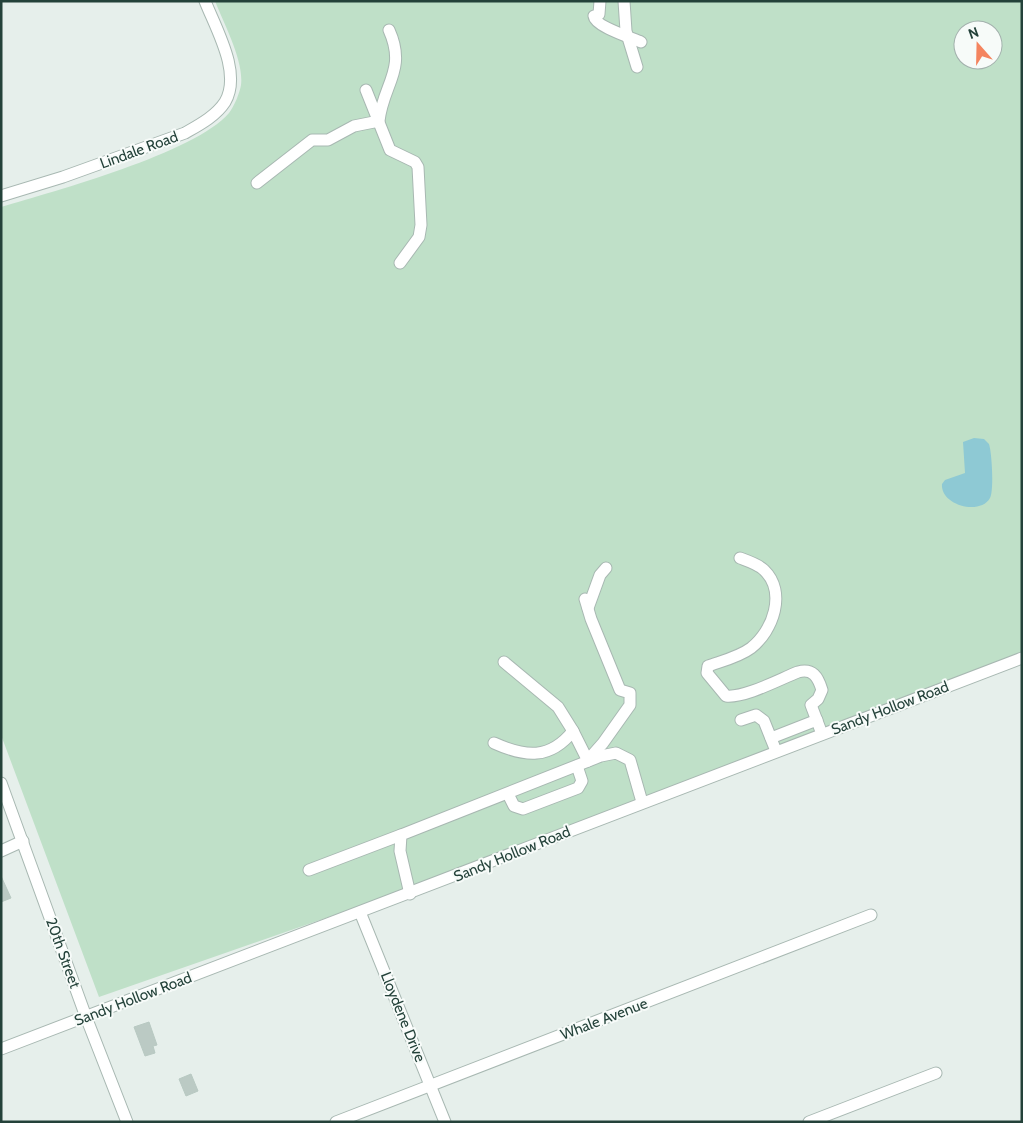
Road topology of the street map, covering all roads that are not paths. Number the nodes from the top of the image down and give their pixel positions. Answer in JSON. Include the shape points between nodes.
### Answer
{"nodes":[{"id":1,"x":205,"y":1,"type":"edge"},
{"id":2,"x":589,"y":1,"type":"edge"},
{"id":3,"x":624,"y":1,"type":"edge"},
{"id":4,"x":599,"y":7,"type":"edge"},
{"id":5,"x":389,"y":30,"type":"dead end"},
{"id":6,"x":627,"y":36,"type":"junction"},
{"id":7,"x":640,"y":42,"type":"dead end"},
{"id":8,"x":637,"y":67,"type":"dead end"},
{"id":9,"x":366,"y":90,"type":"dead end"},
{"id":10,"x":379,"y":121,"type":"junction"},
{"id":11,"x":257,"y":183,"type":"dead end"},
{"id":12,"x":1,"y":196,"type":"edge"},
{"id":13,"x":400,"y":263,"type":"dead end"},
{"id":14,"x":740,"y":558,"type":"dead end"},
{"id":15,"x":606,"y":568,"type":"dead end"},
{"id":16,"x":1022,"y":658,"type":"edge"},
{"id":17,"x":504,"y":662,"type":"dead end"},
{"id":18,"x":741,"y":720,"type":"dead end"},
{"id":19,"x":817,"y":720,"type":"junction"},
{"id":20,"x":574,"y":731,"type":"junction"},
{"id":21,"x":822,"y":734,"type":"junction"},
{"id":22,"x":771,"y":738,"type":"junction"},
{"id":23,"x":494,"y":743,"type":"dead end"},
{"id":24,"x":776,"y":751,"type":"junction"},
{"id":25,"x":588,"y":761,"type":"junction"},
{"id":26,"x":577,"y":766,"type":"junction"},
{"id":27,"x":1,"y":783,"type":"edge"},
{"id":28,"x":508,"y":794,"type":"junction"},
{"id":29,"x":642,"y":802,"type":"junction"},
{"id":30,"x":401,"y":835,"type":"junction"},
{"id":31,"x":22,"y":841,"type":"junction"},
{"id":32,"x":1,"y":851,"type":"edge"},
{"id":33,"x":308,"y":870,"type":"dead end"},
{"id":34,"x":410,"y":894,"type":"junction"},
{"id":35,"x":360,"y":912,"type":"junction"},
{"id":36,"x":871,"y":914,"type":"dead end"},
{"id":37,"x":86,"y":1017,"type":"junction"},
{"id":38,"x":1,"y":1049,"type":"edge"},
{"id":39,"x":936,"y":1073,"type":"dead end"},
{"id":40,"x":431,"y":1086,"type":"junction"},
{"id":41,"x":127,"y":1122,"type":"edge"},
{"id":42,"x":336,"y":1122,"type":"edge"},
{"id":43,"x":445,"y":1122,"type":"edge"},
{"id":44,"x":809,"y":1122,"type":"edge"}],
"edges":[{"from":1,"to":12,"type":"street","name":"Lindale Road","via":[[227,58],[230,80],[226,101],[185,133]]},
{"from":2,"to":4,"type":"street"},
{"from":3,"to":6,"type":"street"},
{"from":4,"to":6,"type":"street","via":[[599,14],[594,16],[594,20]]},
{"from":5,"to":10,"type":"street","via":[[396,47],[396,64]]},
{"from":6,"to":7,"type":"street"},
{"from":6,"to":8,"type":"street"},
{"from":9,"to":10,"type":"street"},
{"from":10,"to":11,"type":"street","via":[[354,126],[328,140],[312,140]]},
{"from":10,"to":13,"type":"street","via":[[390,150],[415,162],[418,167],[419,237]]},
{"from":14,"to":19,"type":"street","via":[[765,571],[777,594],[775,610],[763,634],[750,648],[708,666],[707,673],[726,696],[730,696],[798,672],[810,671],[822,690],[811,705]]},
{"from":15,"to":25,"type":"street","via":[[587,603],[620,690],[630,693],[630,705]]},
{"from":16,"to":21,"type":"street","name":"Sandy Hollow Road"},
{"from":17,"to":20,"type":"street","via":[[558,707]]},
{"from":18,"to":22,"type":"street","via":[[756,715],[764,721]]},
{"from":19,"to":21,"type":"street"},
{"from":19,"to":22,"type":"street"},
{"from":20,"to":23,"type":"street","via":[[549,751],[536,754],[509,750]]},
{"from":20,"to":25,"type":"street"},
{"from":21,"to":24,"type":"street","name":"Sandy Hollow Road"},
{"from":22,"to":24,"type":"street"},
{"from":24,"to":29,"type":"street","name":"Sandy Hollow Road"},
{"from":25,"to":26,"type":"street"},
{"from":25,"to":29,"type":"street","via":[[616,753],[630,760]]},
{"from":26,"to":28,"type":"street"},
{"from":26,"to":28,"type":"street","via":[[582,780],[578,788],[523,809],[514,806]]},
{"from":27,"to":31,"type":"street","name":"20th Street"},
{"from":28,"to":30,"type":"street"},
{"from":29,"to":34,"type":"street","name":"Sandy Hollow Road"},
{"from":30,"to":33,"type":"street"},
{"from":30,"to":34,"type":"street","via":[[400,851]]},
{"from":31,"to":32,"type":"street"},
{"from":31,"to":37,"type":"street","name":"20th Street"},
{"from":34,"to":35,"type":"street","name":"Sandy Hollow Road"},
{"from":35,"to":37,"type":"street","name":"Sandy Hollow Road"},
{"from":35,"to":40,"type":"street","name":"Lloydene Drive"},
{"from":36,"to":40,"type":"street","name":"Whale Avenue"},
{"from":37,"to":38,"type":"street","name":"Sandy Hollow Road"},
{"from":37,"to":41,"type":"street","name":"20th Street"},
{"from":39,"to":44,"type":"street"},
{"from":40,"to":42,"type":"street","name":"Whale Avenue"},
{"from":40,"to":43,"type":"street","name":"Lloydene Drive"}]}
